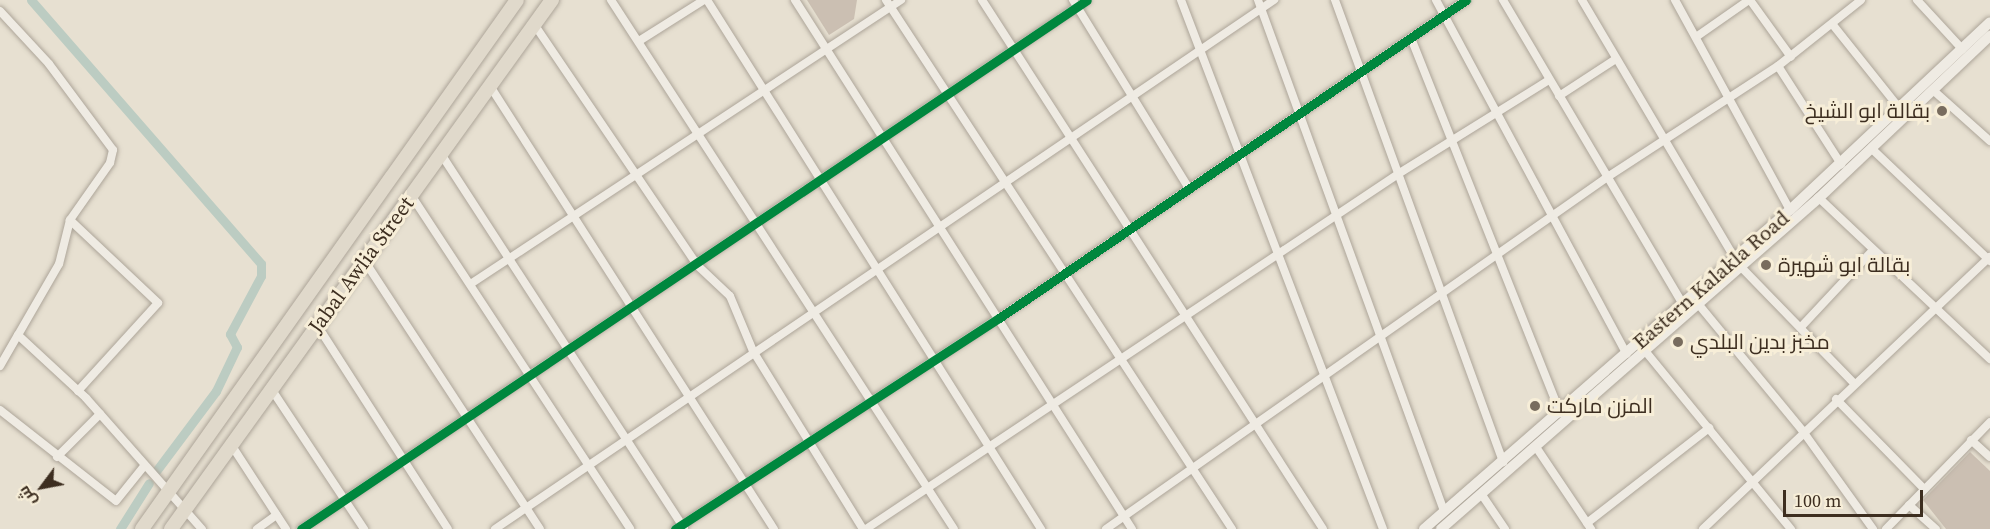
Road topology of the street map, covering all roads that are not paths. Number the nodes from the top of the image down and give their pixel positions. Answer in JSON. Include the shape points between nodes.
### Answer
{"nodes":[{"id":1,"x":517,"y":0,"type":"edge"},
{"id":2,"x":534,"y":0,"type":"edge"},
{"id":3,"x":611,"y":0,"type":"edge"},
{"id":4,"x":706,"y":0,"type":"edge"},
{"id":5,"x":795,"y":0,"type":"edge"},
{"id":6,"x":901,"y":0,"type":"edge"},
{"id":7,"x":982,"y":0,"type":"edge"},
{"id":8,"x":1087,"y":0,"type":"edge"},
{"id":9,"x":1181,"y":0,"type":"edge"},
{"id":10,"x":1274,"y":0,"type":"edge"},
{"id":11,"x":1335,"y":0,"type":"edge"},
{"id":12,"x":1436,"y":0,"type":"edge"},
{"id":13,"x":1466,"y":0,"type":"edge"},
{"id":14,"x":1503,"y":0,"type":"edge"},
{"id":15,"x":1582,"y":0,"type":"edge"},
{"id":16,"x":1675,"y":0,"type":"edge"},
{"id":17,"x":1750,"y":0,"type":"edge"},
{"id":18,"x":1861,"y":0,"type":"edge"},
{"id":19,"x":1917,"y":0,"type":"edge"},
{"id":20,"x":888,"y":3,"type":"edge"},
{"id":21,"x":1076,"y":3,"type":"edge"},
{"id":22,"x":1260,"y":4,"type":"edge"},
{"id":23,"x":548,"y":5,"type":"edge"},
{"id":24,"x":0,"y":11,"type":"edge"},
{"id":25,"x":1444,"y":14,"type":"junction"},
{"id":26,"x":1990,"y":22,"type":"edge"},
{"id":27,"x":534,"y":24,"type":"junction"},
{"id":28,"x":1833,"y":25,"type":"junction"},
{"id":29,"x":1990,"y":36,"type":"edge"},
{"id":30,"x":1696,"y":37,"type":"junction"},
{"id":31,"x":1411,"y":38,"type":"junction"},
{"id":32,"x":639,"y":41,"type":"junction"},
{"id":33,"x":825,"y":48,"type":"junction"},
{"id":34,"x":1201,"y":50,"type":"junction"},
{"id":35,"x":1962,"y":50,"type":"junction"},
{"id":36,"x":1014,"y":51,"type":"junction"},
{"id":37,"x":1791,"y":57,"type":"junction"},
{"id":38,"x":1616,"y":59,"type":"junction"},
{"id":39,"x":1778,"y":66,"type":"junction"},
{"id":40,"x":1361,"y":73,"type":"junction"},
{"id":41,"x":1549,"y":80,"type":"junction"},
{"id":42,"x":490,"y":86,"type":"junction"},
{"id":43,"x":760,"y":89,"type":"junction"},
{"id":44,"x":1934,"y":91,"type":"junction"},
{"id":45,"x":949,"y":94,"type":"junction"},
{"id":46,"x":1130,"y":94,"type":"junction"},
{"id":47,"x":1559,"y":96,"type":"junction"},
{"id":48,"x":1730,"y":96,"type":"junction"},
{"id":49,"x":1900,"y":109,"type":"junction"},
{"id":50,"x":1496,"y":111,"type":"junction"},
{"id":51,"x":1297,"y":114,"type":"junction"},
{"id":52,"x":697,"y":131,"type":"junction"},
{"id":53,"x":1069,"y":135,"type":"junction"},
{"id":54,"x":1455,"y":137,"type":"junction"},
{"id":55,"x":886,"y":139,"type":"junction"},
{"id":56,"x":1665,"y":140,"type":"junction"},
{"id":57,"x":1990,"y":141,"type":"edge"},
{"id":58,"x":1872,"y":149,"type":"junction"},
{"id":59,"x":441,"y":154,"type":"junction"},
{"id":60,"x":1237,"y":154,"type":"junction"},
{"id":61,"x":1841,"y":164,"type":"junction"},
{"id":62,"x":635,"y":173,"type":"junction"},
{"id":63,"x":1398,"y":174,"type":"junction"},
{"id":64,"x":1606,"y":178,"type":"junction"},
{"id":65,"x":1005,"y":179,"type":"junction"},
{"id":66,"x":822,"y":183,"type":"junction"},
{"id":67,"x":1188,"y":187,"type":"junction"},
{"id":68,"x":411,"y":195,"type":"junction"},
{"id":69,"x":1820,"y":198,"type":"junction"},
{"id":70,"x":1790,"y":210,"type":"junction"},
{"id":71,"x":573,"y":214,"type":"junction"},
{"id":72,"x":1552,"y":217,"type":"junction"},
{"id":73,"x":1338,"y":218,"type":"junction"},
{"id":74,"x":70,"y":220,"type":"junction"},
{"id":75,"x":759,"y":222,"type":"junction"},
{"id":76,"x":940,"y":225,"type":"junction"},
{"id":77,"x":1130,"y":227,"type":"junction"},
{"id":78,"x":1873,"y":250,"type":"junction"},
{"id":79,"x":1496,"y":254,"type":"junction"},
{"id":80,"x":1276,"y":256,"type":"junction"},
{"id":81,"x":509,"y":257,"type":"junction"},
{"id":82,"x":1989,"y":259,"type":"edge"},
{"id":83,"x":364,"y":260,"type":"junction"},
{"id":84,"x":1738,"y":263,"type":"junction"},
{"id":85,"x":697,"y":265,"type":"junction"},
{"id":86,"x":877,"y":267,"type":"junction"},
{"id":87,"x":1064,"y":272,"type":"junction"},
{"id":88,"x":472,"y":283,"type":"junction"},
{"id":89,"x":1441,"y":295,"type":"junction"},
{"id":90,"x":1683,"y":304,"type":"junction"},
{"id":91,"x":1699,"y":305,"type":"junction"},
{"id":92,"x":634,"y":309,"type":"junction"},
{"id":93,"x":814,"y":309,"type":"junction"},
{"id":94,"x":1933,"y":309,"type":"junction"},
{"id":95,"x":1185,"y":315,"type":"junction"},
{"id":96,"x":999,"y":318,"type":"junction"},
{"id":97,"x":318,"y":325,"type":"junction"},
{"id":98,"x":1801,"y":327,"type":"junction"},
{"id":99,"x":18,"y":335,"type":"junction"},
{"id":100,"x":1382,"y":337,"type":"junction"},
{"id":101,"x":753,"y":351,"type":"junction"},
{"id":102,"x":571,"y":352,"type":"junction"},
{"id":103,"x":1646,"y":352,"type":"junction"},
{"id":104,"x":1628,"y":354,"type":"junction"},
{"id":105,"x":933,"y":358,"type":"junction"},
{"id":106,"x":1120,"y":358,"type":"junction"},
{"id":107,"x":1990,"y":359,"type":"edge"},
{"id":108,"x":0,"y":366,"type":"edge"},
{"id":109,"x":534,"y":377,"type":"junction"},
{"id":110,"x":1321,"y":378,"type":"junction"},
{"id":111,"x":1853,"y":382,"type":"junction"},
{"id":112,"x":78,"y":390,"type":"junction"},
{"id":113,"x":272,"y":390,"type":"junction"},
{"id":114,"x":689,"y":395,"type":"junction"},
{"id":115,"x":871,"y":398,"type":"junction"},
{"id":116,"x":1836,"y":399,"type":"junction"},
{"id":117,"x":1055,"y":404,"type":"junction"},
{"id":118,"x":0,"y":410,"type":"edge"},
{"id":119,"x":1560,"y":413,"type":"junction"},
{"id":120,"x":100,"y":414,"type":"junction"},
{"id":121,"x":469,"y":419,"type":"junction"},
{"id":122,"x":1990,"y":422,"type":"edge"},
{"id":123,"x":1257,"y":424,"type":"junction"},
{"id":124,"x":1709,"y":428,"type":"junction"},
{"id":125,"x":1802,"y":430,"type":"junction"},
{"id":126,"x":626,"y":438,"type":"junction"},
{"id":127,"x":1971,"y":440,"type":"junction"},
{"id":128,"x":806,"y":441,"type":"junction"},
{"id":129,"x":232,"y":446,"type":"junction"},
{"id":130,"x":1536,"y":447,"type":"junction"},
{"id":131,"x":989,"y":448,"type":"junction"},
{"id":132,"x":57,"y":457,"type":"junction"},
{"id":133,"x":1990,"y":457,"type":"edge"},
{"id":134,"x":405,"y":462,"type":"junction"},
{"id":135,"x":1503,"y":462,"type":"junction"},
{"id":136,"x":589,"y":464,"type":"junction"},
{"id":137,"x":144,"y":466,"type":"junction"},
{"id":138,"x":1191,"y":468,"type":"junction"},
{"id":139,"x":1754,"y":482,"type":"junction"},
{"id":140,"x":744,"y":483,"type":"junction"},
{"id":141,"x":926,"y":489,"type":"junction"},
{"id":142,"x":1924,"y":489,"type":"junction"},
{"id":143,"x":168,"y":491,"type":"junction"},
{"id":144,"x":1482,"y":495,"type":"junction"},
{"id":145,"x":346,"y":500,"type":"junction"},
{"id":146,"x":1909,"y":505,"type":"junction"},
{"id":147,"x":186,"y":507,"type":"junction"},
{"id":148,"x":526,"y":508,"type":"junction"},
{"id":149,"x":1444,"y":512,"type":"junction"},
{"id":150,"x":276,"y":515,"type":"junction"},
{"id":151,"x":1124,"y":517,"type":"junction"},
{"id":152,"x":1589,"y":526,"type":"edge"},
{"id":153,"x":681,"y":528,"type":"edge"},
{"id":154,"x":142,"y":529,"type":"edge"},
{"id":155,"x":171,"y":529,"type":"edge"},
{"id":156,"x":202,"y":529,"type":"edge"},
{"id":157,"x":257,"y":529,"type":"edge"},
{"id":158,"x":286,"y":529,"type":"edge"},
{"id":159,"x":301,"y":529,"type":"edge"},
{"id":160,"x":364,"y":529,"type":"edge"},
{"id":161,"x":448,"y":529,"type":"edge"},
{"id":162,"x":495,"y":529,"type":"edge"},
{"id":163,"x":540,"y":529,"type":"edge"},
{"id":164,"x":630,"y":529,"type":"edge"},
{"id":165,"x":774,"y":529,"type":"edge"},
{"id":166,"x":865,"y":529,"type":"edge"},
{"id":167,"x":954,"y":529,"type":"edge"},
{"id":168,"x":1041,"y":529,"type":"edge"},
{"id":169,"x":1106,"y":529,"type":"edge"},
{"id":170,"x":1132,"y":529,"type":"edge"},
{"id":171,"x":1232,"y":529,"type":"edge"},
{"id":172,"x":1323,"y":529,"type":"edge"},
{"id":173,"x":1383,"y":529,"type":"edge"},
{"id":174,"x":1424,"y":529,"type":"edge"},
{"id":175,"x":1441,"y":529,"type":"edge"},
{"id":176,"x":1505,"y":529,"type":"edge"},
{"id":177,"x":1703,"y":529,"type":"edge"},
{"id":178,"x":1791,"y":529,"type":"edge"},
{"id":179,"x":1873,"y":529,"type":"edge"},
{"id":180,"x":1886,"y":529,"type":"edge"},
{"id":181,"x":1936,"y":529,"type":"edge"}],
"edges":[{"from":1,"to":143,"type":"highway","name":"Jabal Awlia Street"},
{"from":2,"to":23,"type":"highway"},
{"from":3,"to":32,"type":"street"},
{"from":4,"to":32,"type":"street"},
{"from":4,"to":43,"type":"street"},
{"from":5,"to":33,"type":"street"},
{"from":6,"to":20,"type":"street"},
{"from":7,"to":36,"type":"street"},
{"from":8,"to":21,"type":"street"},
{"from":9,"to":34,"type":"street"},
{"from":10,"to":22,"type":"street"},
{"from":11,"to":40,"type":"street"},
{"from":12,"to":25,"type":"street"},
{"from":13,"to":25,"type":"street"},
{"from":14,"to":41,"type":"street"},
{"from":15,"to":38,"type":"street"},
{"from":16,"to":30,"type":"street"},
{"from":17,"to":30,"type":"street"},
{"from":17,"to":37,"type":"street"},
{"from":18,"to":28,"type":"street"},
{"from":19,"to":35,"type":"street"},
{"from":20,"to":33,"type":"street"},
{"from":20,"to":45,"type":"street"},
{"from":21,"to":36,"type":"street"},
{"from":21,"to":46,"type":"street"},
{"from":22,"to":34,"type":"street"},
{"from":22,"to":51,"type":"street"},
{"from":23,"to":27,"type":"highway","name":"Jabal Awlia Street"},
{"from":24,"to":74,"type":"street","via":[[49,64],[113,150],[110,163]]},
{"from":25,"to":31,"type":"street"},
{"from":25,"to":50,"type":"street"},
{"from":26,"to":35,"type":"street","name":"Eastern Kalakla Road"},
{"from":27,"to":42,"type":"highway","name":"Jabal Awlia Street"},
{"from":27,"to":62,"type":"street"},
{"from":28,"to":37,"type":"street"},
{"from":28,"to":49,"type":"street"},
{"from":29,"to":44,"type":"street","name":"Eastern Kalakla Road"},
{"from":30,"to":48,"type":"street"},
{"from":31,"to":40,"type":"street"},
{"from":31,"to":54,"type":"street"},
{"from":32,"to":52,"type":"street"},
{"from":33,"to":43,"type":"street"},
{"from":33,"to":55,"type":"street"},
{"from":34,"to":46,"type":"street"},
{"from":34,"to":60,"type":"street"},
{"from":35,"to":49,"type":"street","name":"Eastern Kalakla Road"},
{"from":36,"to":45,"type":"street"},
{"from":36,"to":53,"type":"street"},
{"from":37,"to":39,"type":"street"},
{"from":38,"to":47,"type":"street"},
{"from":38,"to":56,"type":"street"},
{"from":39,"to":48,"type":"street"},
{"from":39,"to":61,"type":"street"},
{"from":40,"to":51,"type":"street"},
{"from":40,"to":63,"type":"street"},
{"from":41,"to":47,"type":"street"},
{"from":41,"to":50,"type":"street"},
{"from":42,"to":59,"type":"highway","name":"Jabal Awlia Street"},
{"from":42,"to":71,"type":"street"},
{"from":43,"to":52,"type":"street"},
{"from":43,"to":66,"type":"street"},
{"from":44,"to":57,"type":"street"},
{"from":44,"to":58,"type":"street","name":"Eastern Kalakla Road"},
{"from":45,"to":55,"type":"street"},
{"from":45,"to":65,"type":"street"},
{"from":46,"to":53,"type":"street"},
{"from":46,"to":67,"type":"street"},
{"from":47,"to":64,"type":"street"},
{"from":48,"to":56,"type":"street"},
{"from":48,"to":70,"type":"street"},
{"from":49,"to":61,"type":"street","name":"Eastern Kalakla Road"},
{"from":50,"to":54,"type":"street"},
{"from":50,"to":72,"type":"street"},
{"from":51,"to":60,"type":"street"},
{"from":51,"to":73,"type":"street"},
{"from":52,"to":62,"type":"street"},
{"from":52,"to":75,"type":"street"},
{"from":53,"to":65,"type":"street"},
{"from":53,"to":77,"type":"street"},
{"from":54,"to":63,"type":"street"},
{"from":54,"to":79,"type":"street"},
{"from":55,"to":66,"type":"street"},
{"from":55,"to":76,"type":"street"},
{"from":56,"to":64,"type":"street"},
{"from":56,"to":84,"type":"street"},
{"from":58,"to":69,"type":"street","name":"Eastern Kalakla Road"},
{"from":58,"to":82,"type":"street"},
{"from":59,"to":68,"type":"highway","name":"Jabal Awlia Street"},
{"from":59,"to":81,"type":"street"},
{"from":60,"to":67,"type":"street"},
{"from":60,"to":80,"type":"street"},
{"from":61,"to":70,"type":"street","name":"Eastern Kalakla Road"},
{"from":62,"to":71,"type":"street"},
{"from":62,"to":85,"type":"street"},
{"from":63,"to":73,"type":"street"},
{"from":63,"to":89,"type":"street"},
{"from":64,"to":72,"type":"street"},
{"from":64,"to":90,"type":"street"},
{"from":65,"to":76,"type":"street"},
{"from":65,"to":87,"type":"street"},
{"from":66,"to":75,"type":"street"},
{"from":66,"to":86,"type":"street"},
{"from":67,"to":77,"type":"street"},
{"from":68,"to":83,"type":"highway","name":"Jabal Awlia Street"},
{"from":68,"to":88,"type":"street"},
{"from":69,"to":78,"type":"street"},
{"from":69,"to":84,"type":"street","name":"Eastern Kalakla Road"},
{"from":70,"to":84,"type":"street","name":"Eastern Kalakla Road"},
{"from":71,"to":81,"type":"street"},
{"from":71,"to":92,"type":"street"},
{"from":72,"to":79,"type":"street"},
{"from":72,"to":104,"type":"street"},
{"from":73,"to":80,"type":"street"},
{"from":73,"to":100,"type":"street"},
{"from":74,"to":99,"type":"street","via":[[59,264]]},
{"from":74,"to":112,"type":"street","via":[[158,303]]},
{"from":75,"to":85,"type":"street"},
{"from":75,"to":93,"type":"street"},
{"from":76,"to":86,"type":"street"},
{"from":76,"to":96,"type":"street"},
{"from":77,"to":87,"type":"street"},
{"from":77,"to":95,"type":"street"},
{"from":78,"to":94,"type":"street"},
{"from":78,"to":98,"type":"street"},
{"from":79,"to":89,"type":"street"},
{"from":79,"to":119,"type":"street"},
{"from":80,"to":95,"type":"street"},
{"from":80,"to":110,"type":"street"},
{"from":81,"to":88,"type":"street"},
{"from":81,"to":102,"type":"street"},
{"from":82,"to":94,"type":"street"},
{"from":83,"to":97,"type":"highway","name":"Jabal Awlia Street"},
{"from":83,"to":121,"type":"street"},
{"from":84,"to":90,"type":"street","name":"Eastern Kalakla Road"},
{"from":84,"to":91,"type":"street","name":"Eastern Kalakla Road"},
{"from":84,"to":98,"type":"street"},
{"from":85,"to":92,"type":"street"},
{"from":85,"to":101,"type":"street","via":[[729,296]]},
{"from":86,"to":93,"type":"street"},
{"from":86,"to":105,"type":"street"},
{"from":87,"to":96,"type":"street"},
{"from":87,"to":106,"type":"street"},
{"from":88,"to":109,"type":"street"},
{"from":89,"to":100,"type":"street"},
{"from":89,"to":135,"type":"street"},
{"from":90,"to":104,"type":"street","name":"Eastern Kalakla Road"},
{"from":91,"to":103,"type":"street","name":"Eastern Kalakla Road"},
{"from":91,"to":125,"type":"street"},
{"from":92,"to":102,"type":"street"},
{"from":92,"to":114,"type":"street"},
{"from":93,"to":101,"type":"street"},
{"from":93,"to":115,"type":"street"},
{"from":94,"to":107,"type":"street"},
{"from":94,"to":111,"type":"street"},
{"from":95,"to":106,"type":"street"},
{"from":95,"to":123,"type":"street"},
{"from":96,"to":105,"type":"street"},
{"from":96,"to":117,"type":"street"},
{"from":97,"to":113,"type":"highway","name":"Jabal Awlia Street"},
{"from":97,"to":134,"type":"street"},
{"from":98,"to":111,"type":"street"},
{"from":99,"to":108,"type":"street"},
{"from":99,"to":112,"type":"street"},
{"from":100,"to":110,"type":"street"},
{"from":100,"to":149,"type":"street"},
{"from":101,"to":114,"type":"street"},
{"from":101,"to":128,"type":"street"},
{"from":102,"to":109,"type":"street"},
{"from":102,"to":126,"type":"street"},
{"from":103,"to":124,"type":"street"},
{"from":103,"to":130,"type":"street","name":"Eastern Kalakla Road"},
{"from":104,"to":119,"type":"street","name":"Eastern Kalakla Road"},
{"from":105,"to":115,"type":"street"},
{"from":105,"to":131,"type":"street"},
{"from":106,"to":117,"type":"street"},
{"from":106,"to":138,"type":"street"},
{"from":109,"to":121,"type":"street"},
{"from":109,"to":136,"type":"street"},
{"from":110,"to":123,"type":"street"},
{"from":110,"to":173,"type":"street"},
{"from":111,"to":116,"type":"street"},
{"from":112,"to":120,"type":"street"},
{"from":113,"to":129,"type":"highway","name":"Jabal Awlia Street"},
{"from":113,"to":145,"type":"street"},
{"from":114,"to":126,"type":"street"},
{"from":114,"to":140,"type":"street"},
{"from":115,"to":128,"type":"street"},
{"from":115,"to":141,"type":"street"},
{"from":116,"to":125,"type":"street"},
{"from":116,"to":142,"type":"street"},
{"from":117,"to":131,"type":"street"},
{"from":117,"to":151,"type":"street"},
{"from":118,"to":132,"type":"street"},
{"from":119,"to":135,"type":"street","name":"Eastern Kalakla Road"},
{"from":120,"to":132,"type":"street"},
{"from":120,"to":137,"type":"street"},
{"from":121,"to":134,"type":"street"},
{"from":121,"to":148,"type":"street"},
{"from":122,"to":127,"type":"street"},
{"from":123,"to":138,"type":"street"},
{"from":123,"to":172,"type":"street"},
{"from":124,"to":139,"type":"street"},
{"from":124,"to":152,"type":"street"},
{"from":125,"to":139,"type":"street"},
{"from":125,"to":179,"type":"street"},
{"from":126,"to":136,"type":"street"},
{"from":126,"to":153,"type":"street"},
{"from":127,"to":133,"type":"street"},
{"from":127,"to":142,"type":"street"},
{"from":128,"to":140,"type":"street"},
{"from":128,"to":166,"type":"street"},
{"from":129,"to":147,"type":"highway","name":"Jabal Awlia Street"},
{"from":129,"to":150,"type":"street"},
{"from":130,"to":144,"type":"street","name":"Eastern Kalakla Road"},
{"from":130,"to":152,"type":"street"},
{"from":131,"to":141,"type":"street"},
{"from":131,"to":168,"type":"street"},
{"from":132,"to":137,"type":"street","via":[[116,501]]},
{"from":134,"to":145,"type":"street"},
{"from":134,"to":161,"type":"street"},
{"from":135,"to":149,"type":"street","name":"Eastern Kalakla Road"},
{"from":136,"to":148,"type":"street"},
{"from":136,"to":164,"type":"street"},
{"from":137,"to":143,"type":"street"},
{"from":138,"to":151,"type":"street"},
{"from":138,"to":171,"type":"street"},
{"from":139,"to":177,"type":"street"},
{"from":139,"to":178,"type":"street"},
{"from":140,"to":153,"type":"street"},
{"from":140,"to":165,"type":"street"},
{"from":141,"to":166,"type":"street"},
{"from":141,"to":167,"type":"street"},
{"from":142,"to":146,"type":"street"},
{"from":143,"to":147,"type":"street"},
{"from":143,"to":154,"type":"highway","name":"Jabal Awlia Street"},
{"from":144,"to":175,"type":"street","name":"Eastern Kalakla Road"},
{"from":144,"to":176,"type":"street"},
{"from":145,"to":159,"type":"street"},
{"from":145,"to":160,"type":"street"},
{"from":146,"to":180,"type":"street"},
{"from":146,"to":181,"type":"street"},
{"from":147,"to":155,"type":"highway","name":"Jabal Awlia Street"},
{"from":147,"to":156,"type":"street"},
{"from":148,"to":162,"type":"street"},
{"from":148,"to":163,"type":"street"},
{"from":149,"to":174,"type":"street","name":"Eastern Kalakla Road"},
{"from":150,"to":157,"type":"street"},
{"from":150,"to":158,"type":"street"},
{"from":151,"to":169,"type":"street"},
{"from":151,"to":170,"type":"street"}]}
